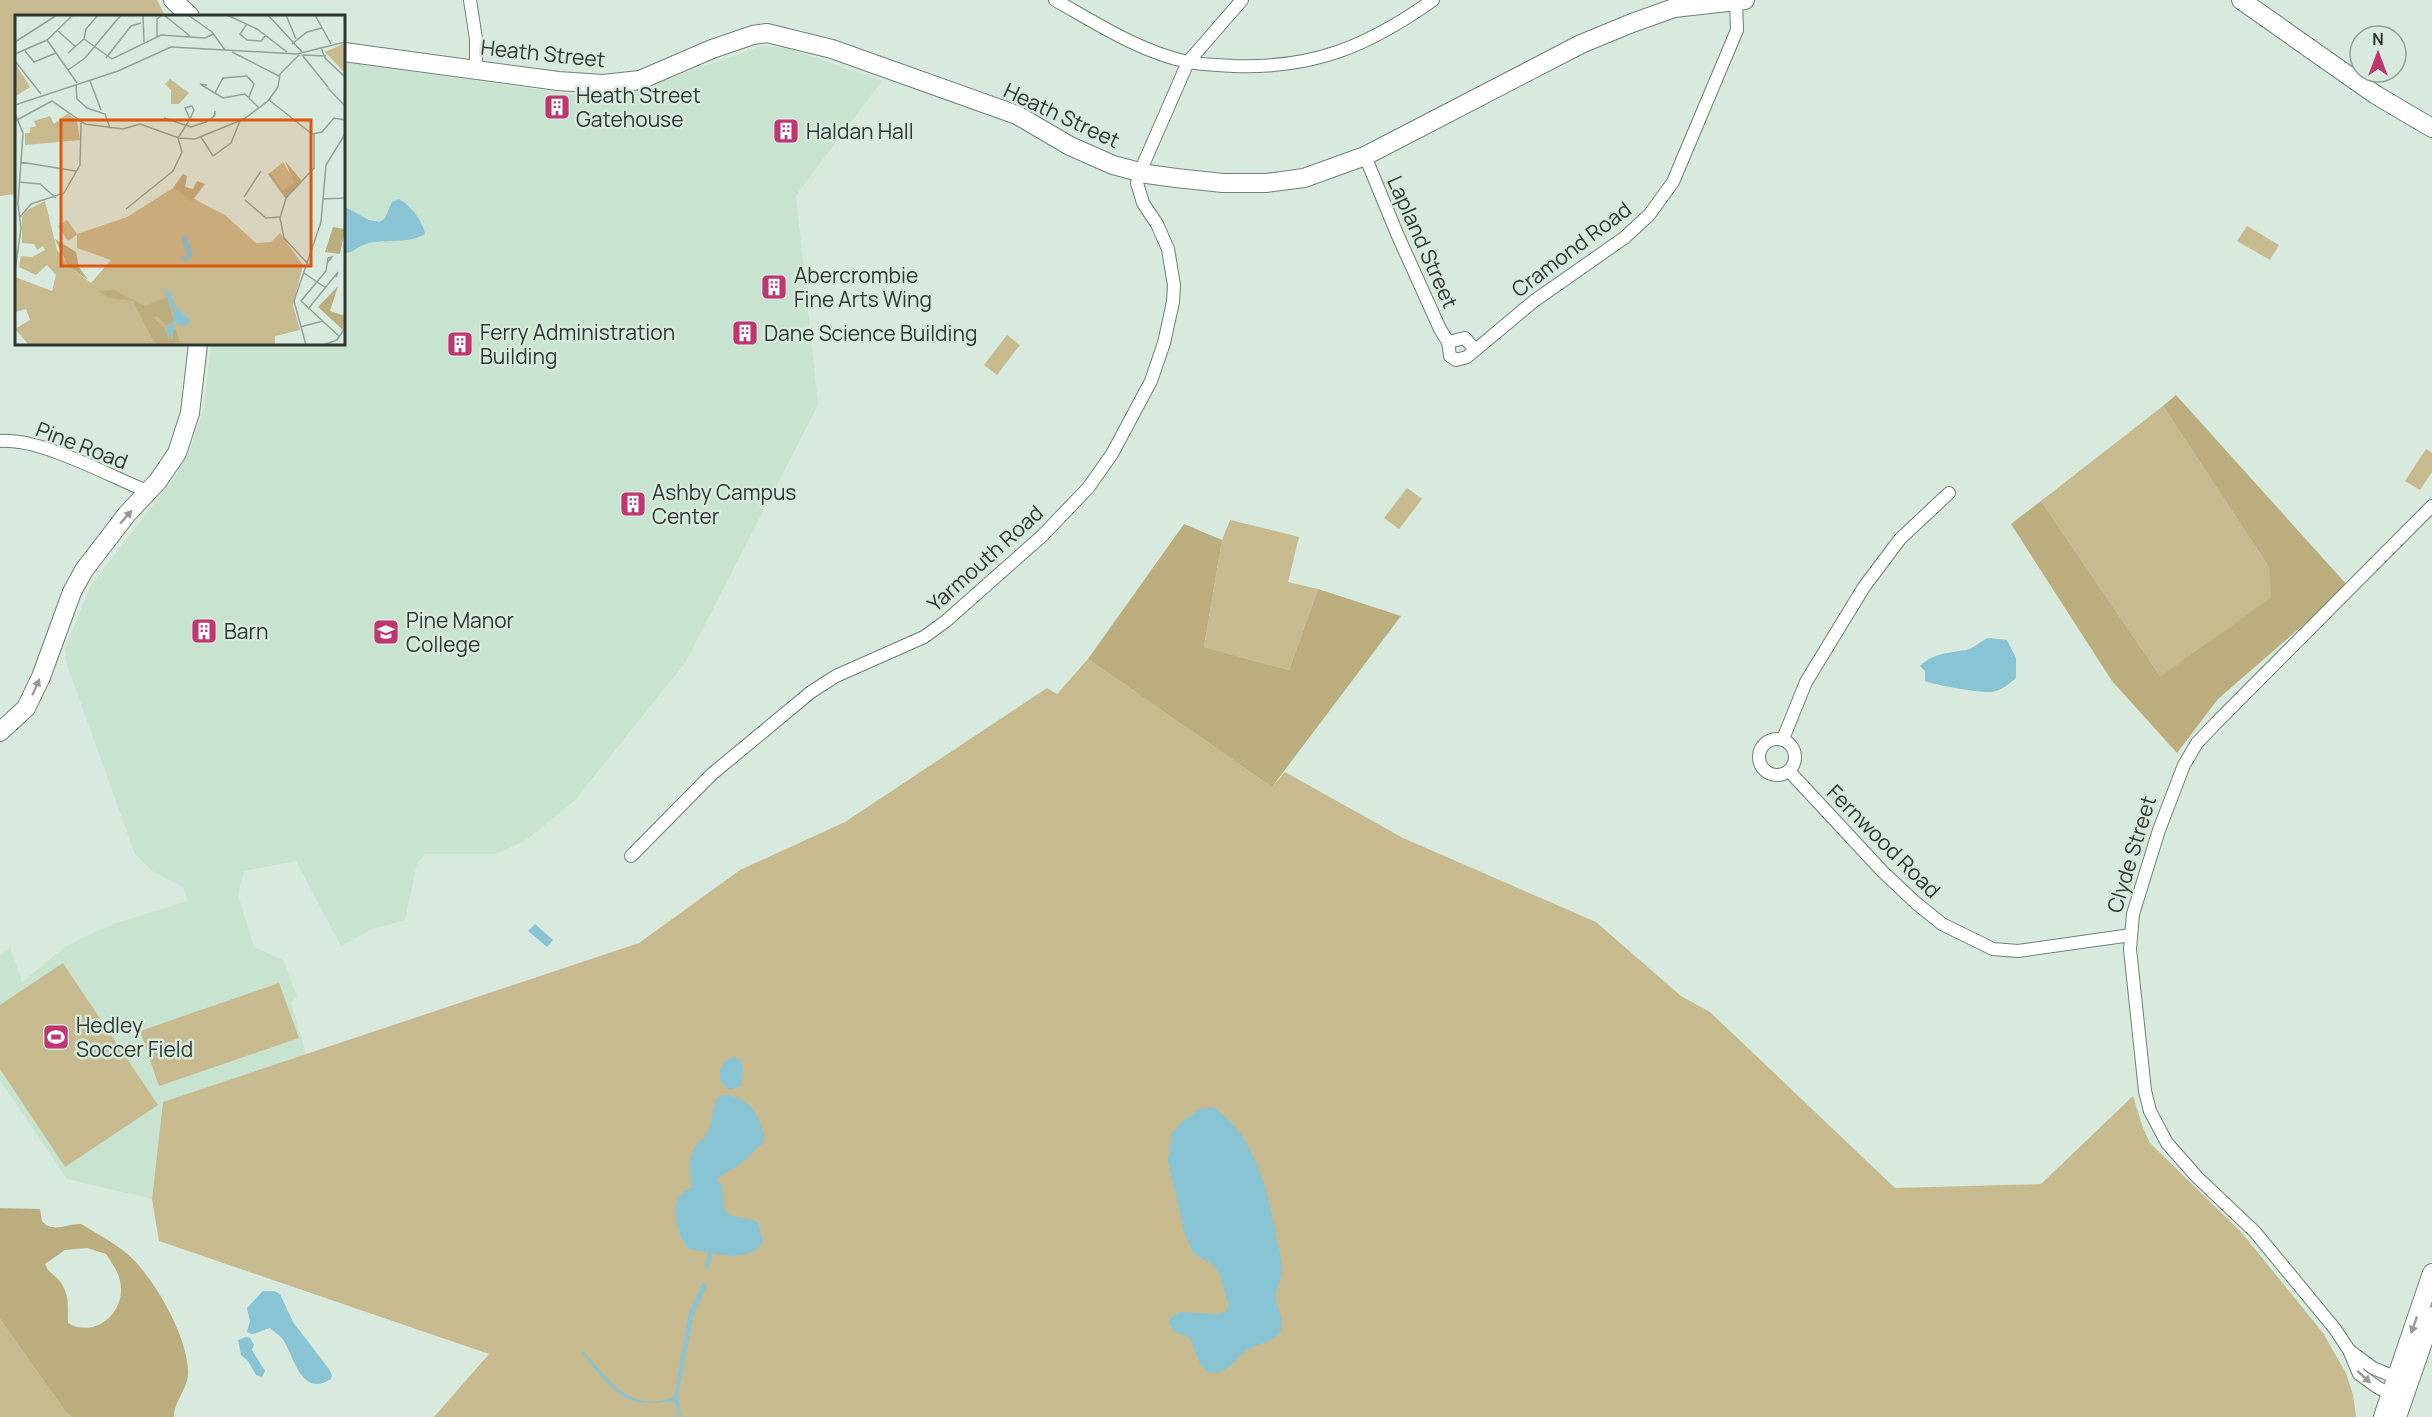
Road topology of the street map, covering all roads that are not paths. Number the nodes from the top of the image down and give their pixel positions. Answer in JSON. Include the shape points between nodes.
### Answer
{"nodes":[{"id":1,"x":173,"y":0,"type":"edge"},
{"id":2,"x":470,"y":0,"type":"edge"},
{"id":3,"x":1055,"y":0,"type":"edge"},
{"id":4,"x":1242,"y":0,"type":"edge"},
{"id":5,"x":1433,"y":0,"type":"edge"},
{"id":6,"x":2241,"y":0,"type":"edge"},
{"id":7,"x":1741,"y":1,"type":"edge"},
{"id":8,"x":189,"y":15,"type":"edge"},
{"id":9,"x":345,"y":52,"type":"edge"},
{"id":10,"x":1188,"y":62,"type":"junction"},
{"id":11,"x":476,"y":69,"type":"junction"},
{"id":12,"x":2432,"y":128,"type":"edge"},
{"id":13,"x":1365,"y":156,"type":"junction"},
{"id":14,"x":1140,"y":172,"type":"junction"},
{"id":15,"x":1448,"y":342,"type":"junction"},
{"id":16,"x":198,"y":345,"type":"edge"},
{"id":17,"x":1474,"y":349,"type":"junction"},
{"id":18,"x":0,"y":441,"type":"edge"},
{"id":19,"x":149,"y":492,"type":"junction"},
{"id":20,"x":1949,"y":493,"type":"dead end"},
{"id":21,"x":2432,"y":506,"type":"edge"},
{"id":22,"x":0,"y":732,"type":"edge"},
{"id":23,"x":1783,"y":740,"type":"junction"},
{"id":24,"x":1789,"y":771,"type":"junction"},
{"id":25,"x":631,"y":856,"type":"dead end"},
{"id":26,"x":2131,"y":935,"type":"junction"},
{"id":27,"x":2432,"y":1273,"type":"edge"},
{"id":28,"x":2432,"y":1316,"type":"edge"},
{"id":29,"x":2349,"y":1350,"type":"junction"},
{"id":30,"x":2400,"y":1389,"type":"junction"},
{"id":31,"x":2383,"y":1417,"type":"edge"},
{"id":32,"x":2397,"y":1417,"type":"edge"}],
"edges":[{"from":1,"to":8,"type":"street"},
{"from":2,"to":11,"type":"street"},
{"from":3,"to":10,"type":"street","via":[[1130,41]]},
{"from":4,"to":10,"type":"street"},
{"from":5,"to":10,"type":"street","via":[[1374,37],[1300,64],[1266,67]]},
{"from":6,"to":12,"type":"street","via":[[2376,95]]},
{"from":7,"to":13,"type":"street","name":"Heath Street","via":[[1674,8],[1581,44]]},
{"from":7,"to":17,"type":"street","name":"Cramond Road","via":[[1737,30],[1673,182],[1649,215],[1624,238]]},
{"from":9,"to":11,"type":"street","name":"Heath Street"},
{"from":10,"to":14,"type":"street"},
{"from":11,"to":14,"type":"street","name":"Heath Street","via":[[577,83],[629,82],[712,49],[767,33],[832,49],[1007,112],[1070,146]]},
{"from":13,"to":14,"type":"street","name":"Heath Street","via":[[1304,178],[1266,183],[1223,183]]},
{"from":13,"to":15,"type":"street","name":"Lapland Street","via":[[1402,247]]},
{"from":14,"to":25,"type":"street","name":"Yarmouth Road","via":[[1137,183],[1143,202],[1168,249],[1173,302],[1150,381],[1118,444],[1088,488],[1042,536],[946,621],[924,637],[836,676],[811,692],[712,774]]},
{"from":15,"to":17,"type":"street","name":"Lapland Street","via":[[1465,338]]},
{"from":15,"to":17,"type":"street","name":"Lapland Street","via":[[1450,356],[1456,360],[1467,357]]},
{"from":16,"to":19,"type":"street","via":[[184,436],[170,466]]},
{"from":18,"to":19,"type":"street","name":"Pine Road","via":[[48,449]]},
{"from":22,"to":19,"type":"street","one_way":true,"via":[[26,708],[84,570]]},
{"from":20,"to":23,"type":"street","via":[[1900,539],[1864,587],[1806,682]]},
{"from":21,"to":26,"type":"street","name":"Clyde Street","via":[[2197,743],[2184,765],[2159,830],[2133,914]]},
{"from":23,"to":24,"type":"street","via":[[1792,746],[1796,756]]},
{"from":23,"to":24,"type":"street","via":[[1767,742],[1760,751],[1760,763],[1772,775]]},
{"from":24,"to":26,"type":"street","name":"Fernwood Road","via":[[1916,903],[1942,924],[1993,949],[2018,951]]},
{"from":26,"to":29,"type":"street","name":"Clyde Street","via":[[2142,1066],[2150,1111],[2167,1143],[2255,1232]]},
{"from":27,"to":30,"type":"street","one_way":true},
{"from":28,"to":30,"type":"street"},
{"from":29,"to":30,"type":"street","name":"Clyde Street"},
{"from":29,"to":30,"type":"street","name":"Clyde Street","one_way":true,"via":[[2359,1374]]},
{"from":30,"to":31,"type":"street"},
{"from":30,"to":32,"type":"street"}]}
